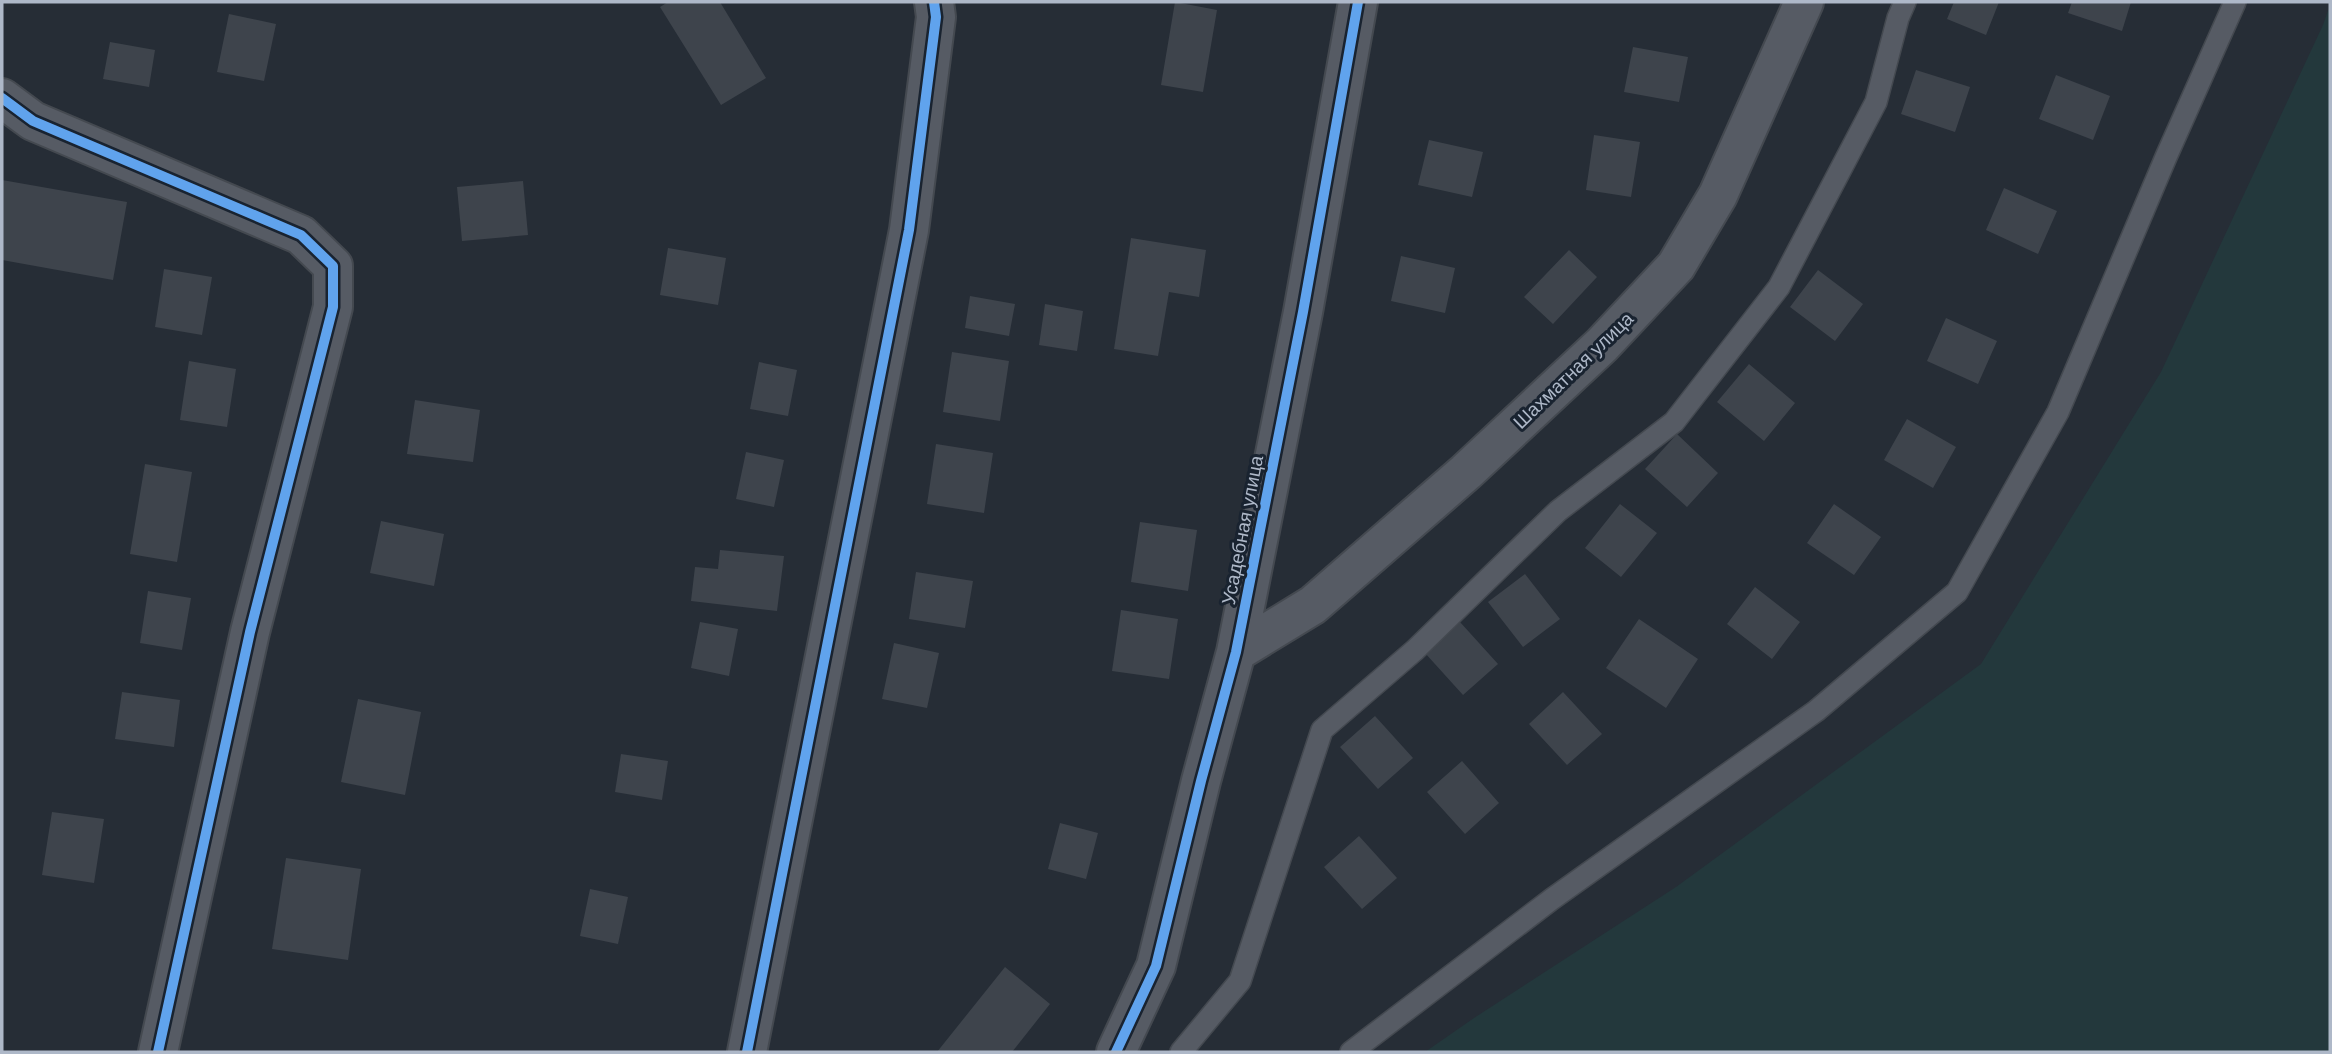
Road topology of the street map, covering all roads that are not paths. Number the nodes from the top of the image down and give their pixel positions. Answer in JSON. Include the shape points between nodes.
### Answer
{"nodes":[{"id":1,"x":934,"y":2,"type":"edge"},
{"id":2,"x":1358,"y":2,"type":"edge"},
{"id":3,"x":1804,"y":2,"type":"edge"},
{"id":4,"x":1905,"y":2,"type":"edge"},
{"id":5,"x":2235,"y":2,"type":"edge"},
{"id":6,"x":2,"y":98,"type":"edge"},
{"id":7,"x":1236,"y":652,"type":"junction"},
{"id":8,"x":158,"y":1052,"type":"edge"},
{"id":9,"x":747,"y":1052,"type":"edge"},
{"id":10,"x":1116,"y":1052,"type":"edge"},
{"id":11,"x":1181,"y":1052,"type":"edge"},
{"id":12,"x":1351,"y":1052,"type":"edge"}],
"edges":[{"from":1,"to":9,"type":"street","via":[[936,17],[909,230]]},
{"from":2,"to":7,"type":"street","name":"Усадебная улица"},
{"from":3,"to":7,"type":"street","name":"Шахматная улица","via":[[1718,195],[1676,266],[1602,345],[1466,472],[1313,605]]},
{"from":4,"to":11,"type":"lane","via":[[1876,102],[1779,287],[1674,422],[1558,511],[1415,650],[1322,730],[1240,981]]},
{"from":5,"to":12,"type":"lane","via":[[2058,412],[1957,592],[1816,711],[1552,899]]},
{"from":6,"to":8,"type":"street","via":[[33,121],[300,235],[333,266],[333,307],[250,632]]},
{"from":7,"to":10,"type":"street","name":"Усадебная улица","via":[[1156,966]]}]}
